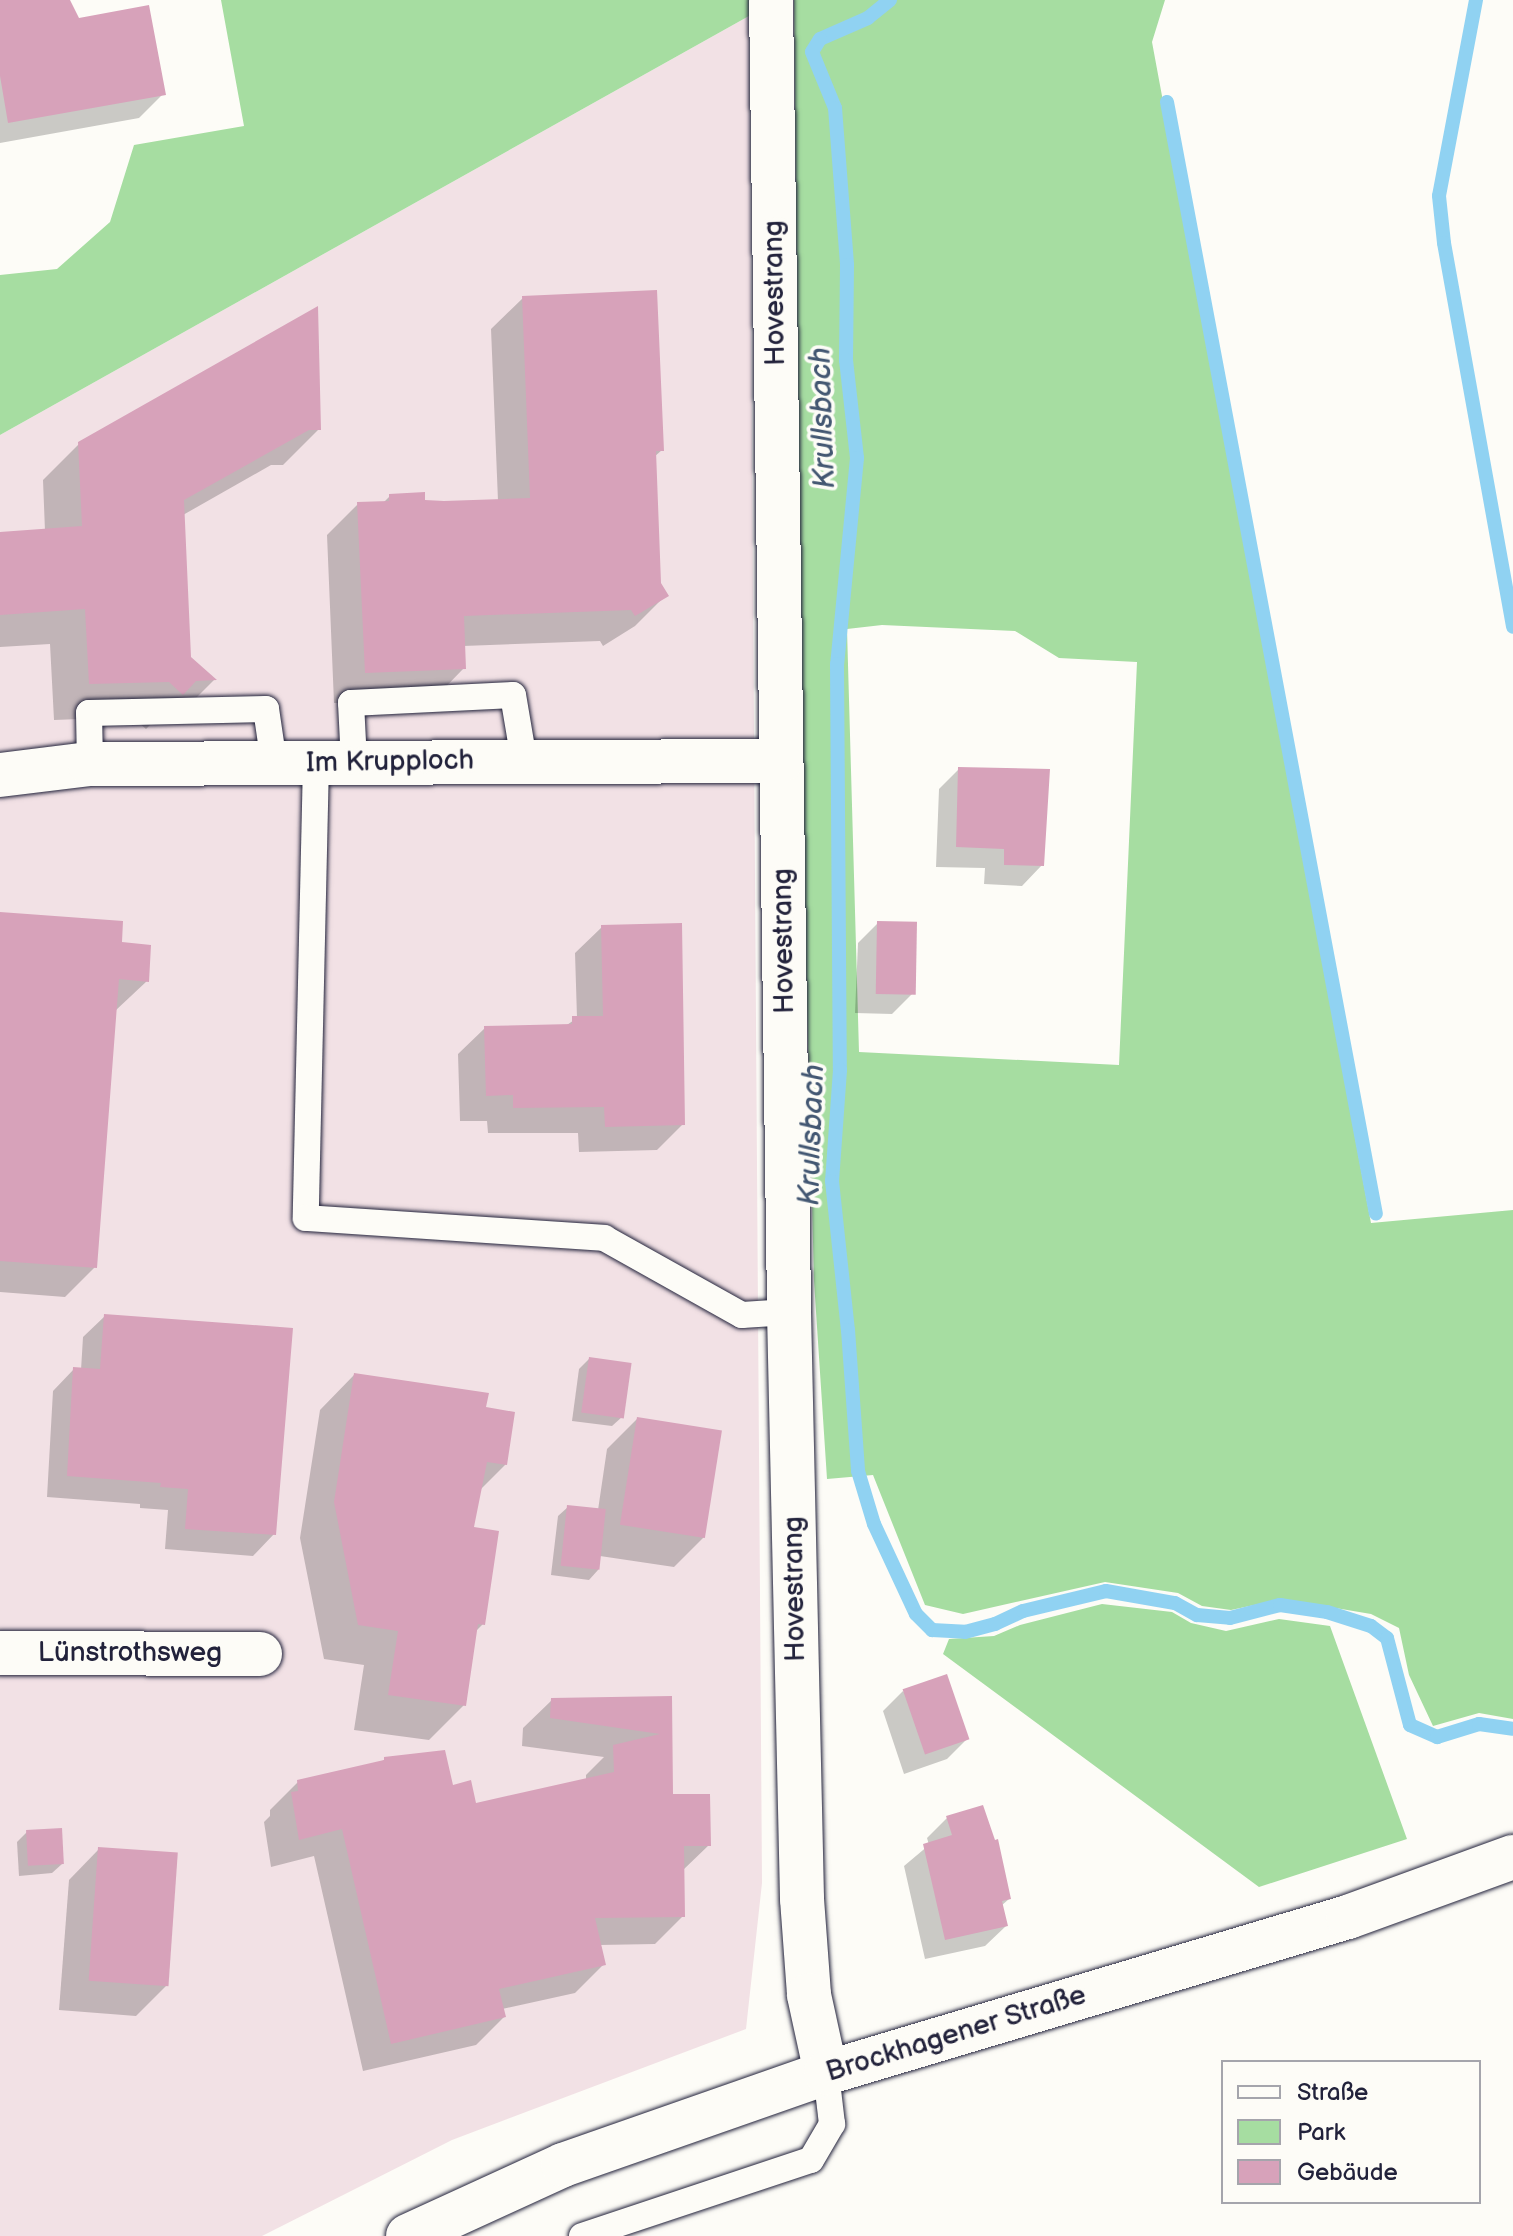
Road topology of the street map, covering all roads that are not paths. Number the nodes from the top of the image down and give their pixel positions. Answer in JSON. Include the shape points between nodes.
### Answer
{"nodes":[{"id":1,"x":771,"y":0,"type":"edge"},
{"id":2,"x":524,"y":760,"type":"junction"},
{"id":3,"x":781,"y":761,"type":"junction"},
{"id":4,"x":315,"y":762,"type":"junction"},
{"id":5,"x":0,"y":775,"type":"edge"},
{"id":6,"x":789,"y":1312,"type":"junction"},
{"id":7,"x":0,"y":1653,"type":"edge"},
{"id":8,"x":260,"y":1654,"type":"dead end"},
{"id":9,"x":1513,"y":1857,"type":"edge"},
{"id":10,"x":826,"y":2073,"type":"junction"},
{"id":11,"x":408,"y":2236,"type":"edge"},
{"id":12,"x":582,"y":2236,"type":"edge"}],
"edges":[{"from":1,"to":3,"type":"street","name":"Hovestrang"},
{"from":2,"to":3,"type":"street","name":"Im Krupploch"},
{"from":2,"to":4,"type":"street","name":"Im Krupploch"},
{"from":2,"to":4,"type":"lane","via":[[513,695],[351,703]]},
{"from":3,"to":6,"type":"street","name":"Hovestrang"},
{"from":4,"to":5,"type":"street","name":"Im Krupploch","via":[[90,764]]},
{"from":4,"to":6,"type":"lane","via":[[306,1218],[604,1238],[742,1315]]},
{"from":6,"to":10,"type":"street","name":"Hovestrang","via":[[802,1899],[809,1995]]},
{"from":7,"to":8,"type":"street","name":"Lünstrothsweg"},
{"from":9,"to":10,"type":"street","name":"Brockhagener Straße","via":[[1348,1917]]},
{"from":10,"to":11,"type":"street","name":"Brockhagener Straße","via":[[563,2165]]},
{"from":10,"to":12,"type":"lane","via":[[832,2124],[811,2160]]}]}
